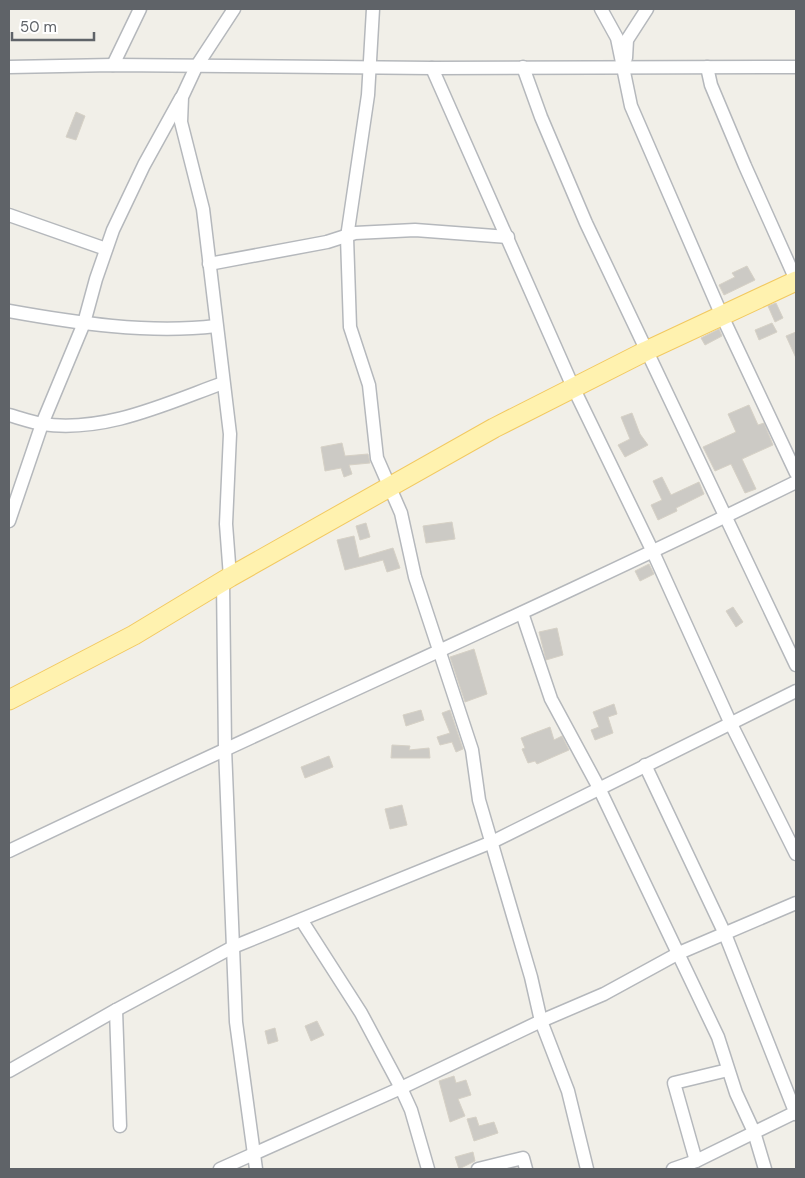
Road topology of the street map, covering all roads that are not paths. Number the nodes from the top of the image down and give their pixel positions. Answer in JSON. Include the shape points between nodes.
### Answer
{"nodes":[{"id":1,"x":140,"y":9,"type":"edge"},
{"id":2,"x":234,"y":9,"type":"edge"},
{"id":3,"x":373,"y":9,"type":"edge"},
{"id":4,"x":601,"y":9,"type":"edge"},
{"id":5,"x":647,"y":9,"type":"edge"},
{"id":6,"x":114,"y":65,"type":"junction"},
{"id":7,"x":9,"y":66,"type":"edge"},
{"id":8,"x":196,"y":67,"type":"junction"},
{"id":9,"x":370,"y":67,"type":"junction"},
{"id":10,"x":432,"y":68,"type":"junction"},
{"id":11,"x":523,"y":68,"type":"junction"},
{"id":12,"x":625,"y":68,"type":"junction"},
{"id":13,"x":707,"y":68,"type":"junction"},
{"id":14,"x":795,"y":70,"type":"edge"},
{"id":15,"x":182,"y":97,"type":"junction"},
{"id":16,"x":9,"y":215,"type":"edge"},
{"id":17,"x":346,"y":237,"type":"junction"},
{"id":18,"x":508,"y":237,"type":"junction"},
{"id":19,"x":106,"y":249,"type":"junction"},
{"id":20,"x":209,"y":264,"type":"junction"},
{"id":21,"x":796,"y":281,"type":"edge"},
{"id":22,"x":9,"y":311,"type":"edge"},
{"id":23,"x":722,"y":316,"type":"junction"},
{"id":24,"x":84,"y":323,"type":"junction"},
{"id":25,"x":216,"y":326,"type":"junction"},
{"id":26,"x":646,"y":351,"type":"junction"},
{"id":27,"x":223,"y":383,"type":"junction"},
{"id":28,"x":573,"y":387,"type":"junction"},
{"id":29,"x":9,"y":414,"type":"edge"},
{"id":30,"x":42,"y":424,"type":"junction"},
{"id":31,"x":796,"y":473,"type":"edge"},
{"id":32,"x":796,"y":482,"type":"edge"},
{"id":33,"x":391,"y":486,"type":"junction"},
{"id":34,"x":726,"y":516,"type":"junction"},
{"id":35,"x":9,"y":521,"type":"edge"},
{"id":36,"x":653,"y":552,"type":"junction"},
{"id":37,"x":227,"y":579,"type":"junction"},
{"id":38,"x":522,"y":613,"type":"junction"},
{"id":39,"x":440,"y":652,"type":"junction"},
{"id":40,"x":796,"y":665,"type":"edge"},
{"id":41,"x":796,"y":691,"type":"edge"},
{"id":42,"x":9,"y":700,"type":"edge"},
{"id":43,"x":730,"y":722,"type":"junction"},
{"id":44,"x":225,"y":748,"type":"junction"},
{"id":45,"x":645,"y":765,"type":"junction"},
{"id":46,"x":599,"y":788,"type":"junction"},
{"id":47,"x":492,"y":842,"type":"junction"},
{"id":48,"x":9,"y":851,"type":"edge"},
{"id":49,"x":796,"y":854,"type":"edge"},
{"id":50,"x":796,"y":903,"type":"edge"},
{"id":51,"x":302,"y":921,"type":"junction"},
{"id":52,"x":725,"y":934,"type":"junction"},
{"id":53,"x":233,"y":947,"type":"junction"},
{"id":54,"x":679,"y":953,"type":"junction"},
{"id":55,"x":116,"y":1010,"type":"junction"},
{"id":56,"x":541,"y":1021,"type":"junction"},
{"id":57,"x":728,"y":1070,"type":"junction"},
{"id":58,"x":9,"y":1071,"type":"edge"},
{"id":59,"x":401,"y":1088,"type":"junction"},
{"id":60,"x":796,"y":1113,"type":"edge"},
{"id":61,"x":120,"y":1126,"type":"dead end"},
{"id":62,"x":754,"y":1132,"type":"junction"},
{"id":63,"x":253,"y":1153,"type":"junction"},
{"id":64,"x":696,"y":1161,"type":"junction"},
{"id":65,"x":220,"y":1169,"type":"edge"},
{"id":66,"x":256,"y":1169,"type":"edge"},
{"id":67,"x":428,"y":1169,"type":"edge"},
{"id":68,"x":478,"y":1169,"type":"edge"},
{"id":69,"x":526,"y":1169,"type":"edge"},
{"id":70,"x":588,"y":1169,"type":"edge"},
{"id":71,"x":673,"y":1169,"type":"edge"},
{"id":72,"x":766,"y":1169,"type":"edge"}],
"edges":[{"from":1,"to":6,"type":"street"},
{"from":2,"to":8,"type":"street"},
{"from":3,"to":9,"type":"street"},
{"from":4,"to":12,"type":"street","via":[[618,38]]},
{"from":5,"to":12,"type":"street","via":[[627,40]]},
{"from":6,"to":7,"type":"street"},
{"from":6,"to":8,"type":"street"},
{"from":8,"to":9,"type":"street"},
{"from":8,"to":15,"type":"street"},
{"from":9,"to":10,"type":"street"},
{"from":9,"to":17,"type":"street"},
{"from":10,"to":11,"type":"street"},
{"from":10,"to":18,"type":"street"},
{"from":11,"to":12,"type":"street"},
{"from":11,"to":26,"type":"street","via":[[586,223]]},
{"from":12,"to":13,"type":"street"},
{"from":12,"to":23,"type":"street","via":[[631,106]]},
{"from":13,"to":14,"type":"street"},
{"from":13,"to":21,"type":"street","via":[[711,85]]},
{"from":15,"to":19,"type":"street","via":[[144,165]]},
{"from":15,"to":20,"type":"street","via":[[181,122],[202,209]]},
{"from":16,"to":19,"type":"street"},
{"from":17,"to":18,"type":"street","via":[[355,233],[416,230]]},
{"from":17,"to":20,"type":"street"},
{"from":17,"to":33,"type":"street","via":[[350,327],[369,385],[377,458]]},
{"from":18,"to":28,"type":"street"},
{"from":19,"to":24,"type":"street"},
{"from":20,"to":25,"type":"street"},
{"from":21,"to":23,"type":"main road"},
{"from":22,"to":24,"type":"street"},
{"from":23,"to":26,"type":"main road"},
{"from":23,"to":31,"type":"street"},
{"from":24,"to":25,"type":"street","via":[[188,329]]},
{"from":24,"to":30,"type":"street"},
{"from":25,"to":27,"type":"street"},
{"from":26,"to":28,"type":"main road"},
{"from":26,"to":34,"type":"street"},
{"from":27,"to":30,"type":"street","via":[[130,417],[81,425]]},
{"from":27,"to":37,"type":"street","via":[[230,434]]},
{"from":28,"to":33,"type":"main road"},
{"from":28,"to":36,"type":"street"},
{"from":29,"to":30,"type":"street"},
{"from":30,"to":35,"type":"street"},
{"from":32,"to":34,"type":"street"},
{"from":33,"to":37,"type":"main road"},
{"from":33,"to":39,"type":"street"},
{"from":34,"to":36,"type":"street"},
{"from":34,"to":40,"type":"street"},
{"from":36,"to":38,"type":"street"},
{"from":36,"to":43,"type":"street"},
{"from":37,"to":42,"type":"main road","via":[[134,635]]},
{"from":37,"to":44,"type":"street"},
{"from":38,"to":39,"type":"street"},
{"from":38,"to":46,"type":"street","via":[[551,699]]},
{"from":39,"to":44,"type":"street"},
{"from":39,"to":47,"type":"street","via":[[472,750],[479,800]]},
{"from":41,"to":43,"type":"street"},
{"from":43,"to":45,"type":"street"},
{"from":43,"to":49,"type":"street"},
{"from":44,"to":48,"type":"street"},
{"from":44,"to":53,"type":"street"},
{"from":45,"to":46,"type":"street"},
{"from":45,"to":52,"type":"street"},
{"from":46,"to":47,"type":"street"},
{"from":46,"to":54,"type":"street"},
{"from":47,"to":51,"type":"street"},
{"from":47,"to":56,"type":"street"},
{"from":50,"to":52,"type":"street"},
{"from":51,"to":53,"type":"street"},
{"from":51,"to":59,"type":"street","via":[[361,1013]]},
{"from":52,"to":54,"type":"street"},
{"from":52,"to":60,"type":"street"},
{"from":53,"to":55,"type":"street"},
{"from":53,"to":63,"type":"street","via":[[236,1022]]},
{"from":54,"to":56,"type":"street","via":[[604,994]]},
{"from":54,"to":57,"type":"street","via":[[718,1037]]},
{"from":55,"to":58,"type":"street"},
{"from":55,"to":61,"type":"street"},
{"from":56,"to":59,"type":"street"},
{"from":56,"to":70,"type":"street","via":[[568,1092]]},
{"from":57,"to":62,"type":"street"},
{"from":57,"to":64,"type":"street","via":[[674,1082]]},
{"from":59,"to":63,"type":"street"},
{"from":59,"to":67,"type":"street","via":[[411,1110]]},
{"from":60,"to":62,"type":"street"},
{"from":62,"to":64,"type":"street"},
{"from":62,"to":72,"type":"street"},
{"from":63,"to":65,"type":"street"},
{"from":63,"to":66,"type":"street"},
{"from":64,"to":71,"type":"street"},
{"from":68,"to":69,"type":"street","via":[[523,1158]]}]}
